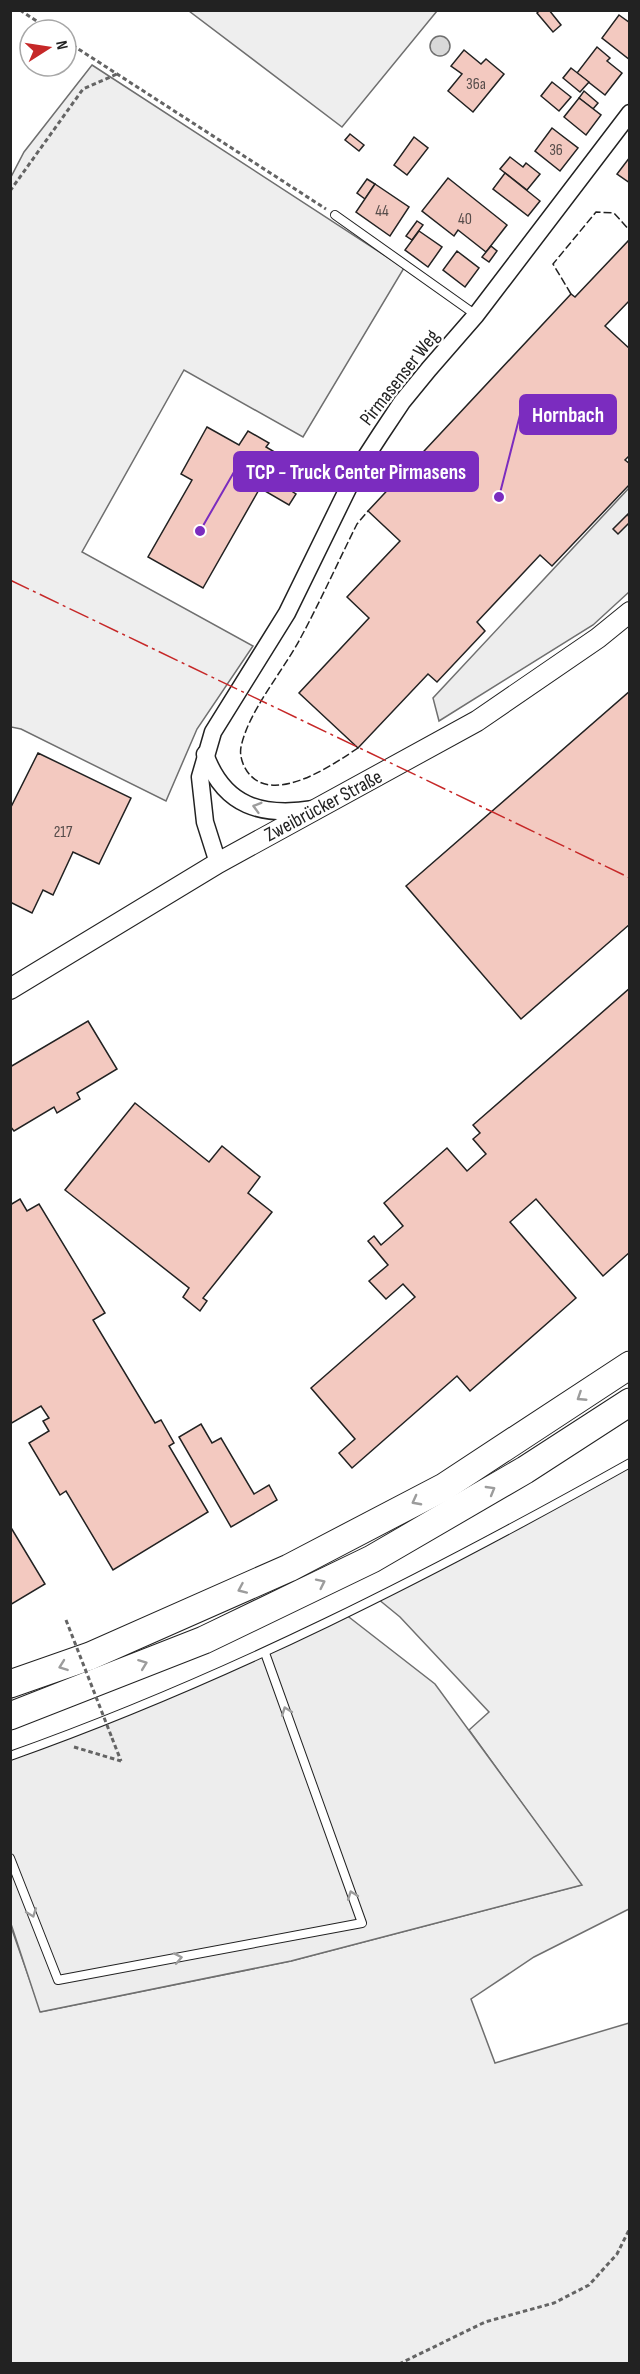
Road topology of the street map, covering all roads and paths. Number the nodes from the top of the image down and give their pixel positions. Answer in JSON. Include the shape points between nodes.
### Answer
{"nodes":[{"id":1,"x":78,"y":49,"type":"edge"},
{"id":2,"x":117,"y":74,"type":"junction"},
{"id":3,"x":630,"y":113,"type":"edge"},
{"id":4,"x":10,"y":191,"type":"edge"},
{"id":5,"x":335,"y":215,"type":"joint"},
{"id":6,"x":476,"y":315,"type":"junction"},
{"id":7,"x":630,"y":612,"type":"edge"},
{"id":8,"x":205,"y":754,"type":"junction"},
{"id":9,"x":315,"y":809,"type":"junction"},
{"id":10,"x":218,"y":863,"type":"junction"},
{"id":11,"x":10,"y":989,"type":"edge"},
{"id":12,"x":630,"y":1365,"type":"edge"},
{"id":13,"x":630,"y":1402,"type":"edge"},
{"id":14,"x":630,"y":1463,"type":"edge"},
{"id":15,"x":66,"y":1620,"type":"dead end"},
{"id":16,"x":265,"y":1653,"type":"junction"},
{"id":17,"x":10,"y":1684,"type":"edge"},
{"id":18,"x":10,"y":1716,"type":"edge"},
{"id":19,"x":65,"y":1736,"type":"junction"},
{"id":20,"x":10,"y":1755,"type":"edge"},
{"id":21,"x":10,"y":1858,"type":"edge"},
{"id":22,"x":630,"y":2228,"type":"edge"},
{"id":23,"x":399,"y":2364,"type":"edge"}],
"edges":[{"from":1,"to":2,"type":"path"},
{"from":2,"to":4,"type":"path","via":[[83,89]]},
{"from":2,"to":5,"type":"path"},
{"from":3,"to":6,"type":"street","name":"Pirmasenser Weg"},
{"from":5,"to":6,"type":"lane"},
{"from":6,"to":8,"type":"street","name":"Pirmasenser Weg","via":[[402,402],[356,472],[287,613],[213,732]]},
{"from":7,"to":9,"type":"street","name":"Zweibrücker Straße","via":[[477,721]]},
{"from":9,"to":8,"type":"street","one_way":true,"via":[[278,812],[251,807],[223,787],[212,774]]},
{"from":8,"to":10,"type":"street","name":"Pirmasenser Weg","via":[[200,777],[201,803]]},
{"from":9,"to":10,"type":"street","name":"Zweibrücker Straße"},
{"from":10,"to":11,"type":"street","name":"Zweibrücker Straße"},
{"from":12,"to":17,"type":"highway","one_way":true,"via":[[444,1487],[289,1568],[90,1656]]},
{"from":18,"to":13,"type":"highway","one_way":true,"via":[[204,1640],[372,1558],[525,1470]]},
{"from":14,"to":16,"type":"lane","via":[[378,1599]]},
{"from":15,"to":19,"type":"path","bridge":true,"via":[[121,1761],[68,1745]]},
{"from":16,"to":19,"type":"lane"},
{"from":21,"to":16,"type":"lane","one_way":true,"via":[[58,1980],[362,1923]]},
{"from":19,"to":20,"type":"lane"},
{"from":22,"to":23,"type":"path","via":[[617,2254],[589,2285],[554,2303],[485,2322]]}]}
